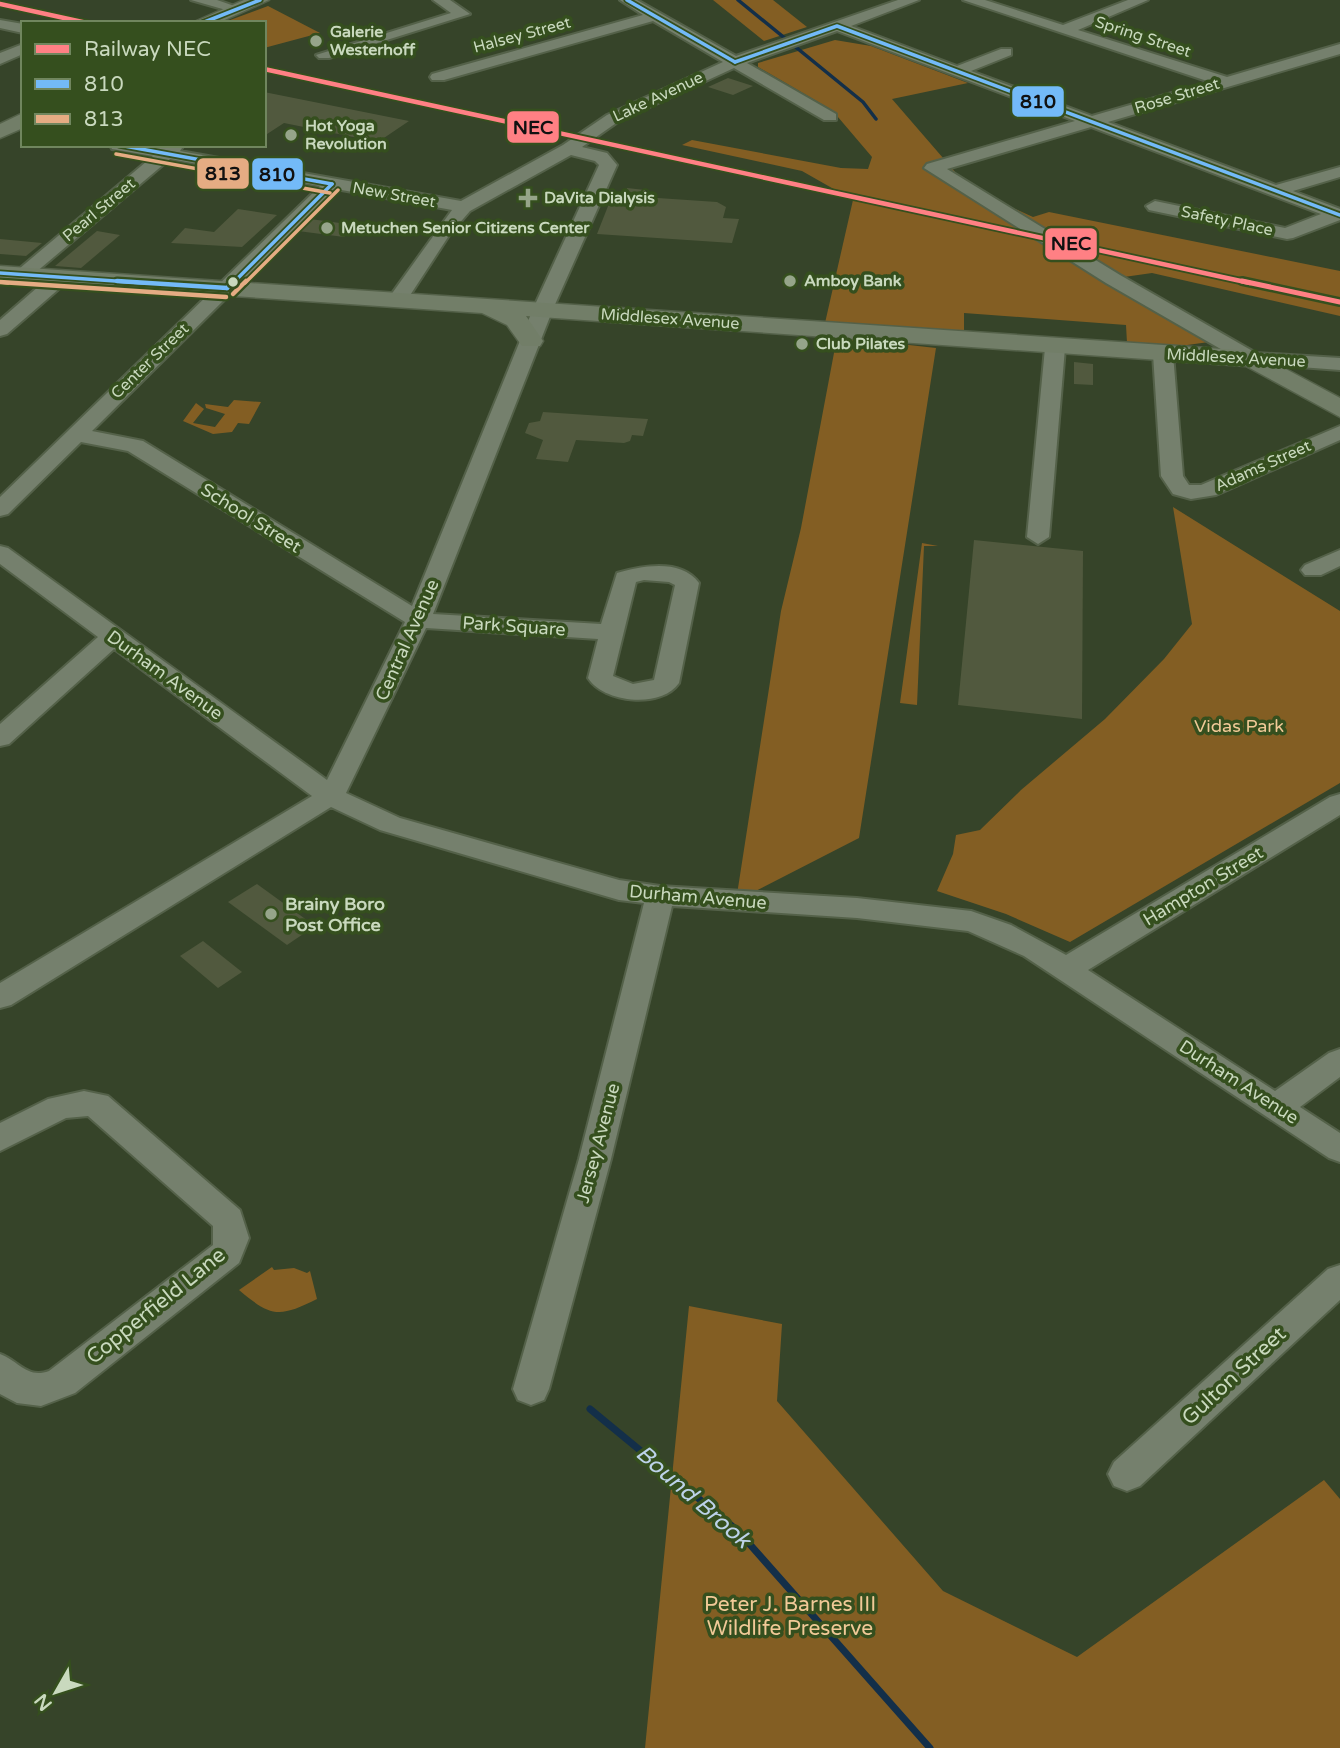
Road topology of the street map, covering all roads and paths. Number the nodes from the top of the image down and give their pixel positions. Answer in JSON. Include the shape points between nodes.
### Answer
{"nodes":[{"id":1,"x":198,"y":0,"type":"edge"},
{"id":2,"x":260,"y":0,"type":"edge"},
{"id":3,"x":440,"y":0,"type":"edge"},
{"id":4,"x":627,"y":0,"type":"edge"},
{"id":5,"x":912,"y":0,"type":"edge"},
{"id":6,"x":970,"y":0,"type":"edge"},
{"id":7,"x":1141,"y":0,"type":"edge"},
{"id":8,"x":233,"y":8,"type":"junction"},
{"id":9,"x":656,"y":16,"type":"junction"},
{"id":10,"x":205,"y":21,"type":"edge"},
{"id":11,"x":0,"y":24,"type":"edge"},
{"id":12,"x":837,"y":26,"type":"junction"},
{"id":13,"x":21,"y":29,"type":"edge"},
{"id":14,"x":1064,"y":30,"type":"junction"},
{"id":15,"x":798,"y":40,"type":"junction"},
{"id":16,"x":878,"y":42,"type":"junction"},
{"id":17,"x":21,"y":49,"type":"edge"},
{"id":18,"x":1006,"y":52,"type":"dead end"},
{"id":19,"x":1336,"y":52,"type":"edge"},
{"id":20,"x":324,"y":55,"type":"dead end"},
{"id":21,"x":0,"y":59,"type":"edge"},
{"id":22,"x":735,"y":62,"type":"junction"},
{"id":23,"x":957,"y":71,"type":"junction"},
{"id":24,"x":438,"y":77,"type":"dead end"},
{"id":25,"x":1226,"y":82,"type":"junction"},
{"id":26,"x":830,"y":117,"type":"dead end"},
{"id":27,"x":1092,"y":122,"type":"junction"},
{"id":28,"x":140,"y":147,"type":"edge"},
{"id":29,"x":569,"y":149,"type":"junction"},
{"id":30,"x":172,"y":150,"type":"edge"},
{"id":31,"x":1340,"y":172,"type":"edge"},
{"id":32,"x":332,"y":184,"type":"junction"},
{"id":33,"x":1275,"y":191,"type":"junction"},
{"id":34,"x":1155,"y":206,"type":"dead end"},
{"id":35,"x":464,"y":207,"type":"junction"},
{"id":36,"x":1338,"y":214,"type":"edge"},
{"id":37,"x":11,"y":274,"type":"edge"},
{"id":38,"x":61,"y":277,"type":"junction"},
{"id":39,"x":413,"y":277,"type":"junction"},
{"id":40,"x":227,"y":288,"type":"junction"},
{"id":41,"x":398,"y":299,"type":"junction"},
{"id":42,"x":448,"y":303,"type":"junction"},
{"id":43,"x":484,"y":305,"type":"junction"},
{"id":44,"x":543,"y":309,"type":"junction"},
{"id":45,"x":0,"y":330,"type":"edge"},
{"id":46,"x":531,"y":341,"type":"junction"},
{"id":47,"x":1055,"y":348,"type":"junction"},
{"id":48,"x":1163,"y":354,"type":"junction"},
{"id":49,"x":1252,"y":359,"type":"junction"},
{"id":50,"x":1340,"y":364,"type":"edge"},
{"id":51,"x":1340,"y":409,"type":"edge"},
{"id":52,"x":1340,"y":432,"type":"edge"},
{"id":53,"x":75,"y":434,"type":"junction"},
{"id":54,"x":0,"y":509,"type":"edge"},
{"id":55,"x":1038,"y":537,"type":"dead end"},
{"id":56,"x":0,"y":554,"type":"edge"},
{"id":57,"x":1340,"y":557,"type":"edge"},
{"id":58,"x":1313,"y":570,"type":"dead end"},
{"id":59,"x":418,"y":620,"type":"junction"},
{"id":60,"x":610,"y":632,"type":"junction"},
{"id":61,"x":113,"y":637,"type":"junction"},
{"id":62,"x":0,"y":738,"type":"edge"},
{"id":63,"x":330,"y":796,"type":"junction"},
{"id":64,"x":1340,"y":803,"type":"edge"},
{"id":65,"x":660,"y":896,"type":"junction"},
{"id":66,"x":1066,"y":970,"type":"junction"},
{"id":67,"x":0,"y":997,"type":"edge"},
{"id":68,"x":1340,"y":1061,"type":"edge"},
{"id":69,"x":1276,"y":1107,"type":"junction"},
{"id":70,"x":0,"y":1138,"type":"edge"},
{"id":71,"x":1340,"y":1149,"type":"edge"},
{"id":72,"x":1340,"y":1279,"type":"edge"},
{"id":73,"x":0,"y":1370,"type":"edge"},
{"id":74,"x":531,"y":1389,"type":"dead end"},
{"id":75,"x":1127,"y":1474,"type":"dead end"}],
"edges":[{"from":1,"to":8,"type":"street"},
{"from":2,"to":8,"type":"main road"},
{"from":3,"to":20,"type":"street","via":[[464,12],[457,18]]},
{"from":4,"to":9,"type":"street"},
{"from":5,"to":12,"type":"street"},
{"from":6,"to":14,"type":"street","name":"Spring Street"},
{"from":7,"to":14,"type":"street"},
{"from":8,"to":10,"type":"main road"},
{"from":9,"to":22,"type":"street"},
{"from":9,"to":24,"type":"street","name":"Halsey Street"},
{"from":11,"to":13,"type":"street"},
{"from":12,"to":15,"type":"street"},
{"from":12,"to":16,"type":"street"},
{"from":14,"to":25,"type":"street","name":"Spring Street"},
{"from":15,"to":16,"type":"street","via":[[837,36]]},
{"from":15,"to":22,"type":"street","name":"Lake Avenue"},
{"from":16,"to":23,"type":"street"},
{"from":17,"to":21,"type":"street"},
{"from":18,"to":23,"type":"street"},
{"from":19,"to":25,"type":"street","name":"Rose Street"},
{"from":22,"to":26,"type":"street"},
{"from":22,"to":29,"type":"street","name":"Lake Avenue","via":[[619,114]]},
{"from":23,"to":27,"type":"street"},
{"from":25,"to":27,"type":"street","name":"Rose Street"},
{"from":27,"to":33,"type":"street"},
{"from":27,"to":49,"type":"street","name":"Rose Street","via":[[933,168]]},
{"from":28,"to":30,"type":"street","name":"New Street"},
{"from":29,"to":35,"type":"street","name":"Lake Avenue"},
{"from":29,"to":44,"type":"street","name":"Central Avenue","via":[[601,157],[608,165]]},
{"from":30,"to":32,"type":"street","name":"New Street"},
{"from":30,"to":37,"type":"street","name":"Pearl Street"},
{"from":31,"to":33,"type":"street"},
{"from":32,"to":35,"type":"street","name":"New Street"},
{"from":32,"to":40,"type":"street","name":"Center Street"},
{"from":33,"to":36,"type":"street"},
{"from":34,"to":36,"type":"street","name":"Safety Place","via":[[1287,234]]},
{"from":35,"to":39,"type":"street","name":"Lake Avenue"},
{"from":37,"to":38,"type":"main road","name":"Middlesex Avenue"},
{"from":38,"to":40,"type":"main road","name":"Middlesex Avenue"},
{"from":38,"to":45,"type":"street"},
{"from":39,"to":41,"type":"street","name":"Lake Avenue"},
{"from":39,"to":42,"type":"main road","via":[[418,290]]},
{"from":40,"to":41,"type":"main road","name":"Middlesex Avenue"},
{"from":40,"to":53,"type":"street","name":"Center Street"},
{"from":41,"to":42,"type":"main road","name":"Middlesex Avenue"},
{"from":42,"to":43,"type":"main road","name":"Middlesex Avenue"},
{"from":43,"to":44,"type":"main road","name":"Middlesex Avenue"},
{"from":43,"to":46,"type":"main road","via":[[518,321]]},
{"from":44,"to":46,"type":"street","name":"Central Avenue"},
{"from":44,"to":47,"type":"main road","name":"Middlesex Avenue"},
{"from":46,"to":59,"type":"street","name":"Central Avenue"},
{"from":47,"to":48,"type":"main road","name":"Middlesex Avenue"},
{"from":47,"to":55,"type":"street"},
{"from":48,"to":49,"type":"main road","name":"Middlesex Avenue"},
{"from":48,"to":52,"type":"street","name":"Adams Street","via":[[1172,475],[1185,491],[1208,490]]},
{"from":49,"to":50,"type":"street","name":"Middlesex Avenue"},
{"from":49,"to":51,"type":"main road"},
{"from":53,"to":54,"type":"street","name":"Center Street"},
{"from":53,"to":59,"type":"street","name":"School Street","via":[[135,446]]},
{"from":56,"to":61,"type":"street","name":"Durham Avenue"},
{"from":57,"to":58,"type":"street"},
{"from":59,"to":60,"type":"street","name":"Park Square"},
{"from":59,"to":63,"type":"street","name":"Central Avenue"},
{"from":60,"to":60,"type":"street","via":[[600,678],[617,688],[660,689],[666,683],[687,583],[675,575],[643,573],[625,578]]},
{"from":61,"to":62,"type":"street"},
{"from":61,"to":63,"type":"street","name":"Durham Avenue"},
{"from":63,"to":65,"type":"street","name":"Durham Avenue","via":[[390,824],[540,869]]},
{"from":63,"to":67,"type":"street","name":"Central Avenue"},
{"from":64,"to":66,"type":"street","name":"Hampton Street"},
{"from":65,"to":66,"type":"street","name":"Durham Avenue","via":[[858,908],[971,921],[1001,932]]},
{"from":65,"to":74,"type":"street","name":"Jersey Avenue"},
{"from":66,"to":69,"type":"street","name":"Durham Avenue"},
{"from":68,"to":69,"type":"street"},
{"from":69,"to":71,"type":"street","name":"Durham Avenue"},
{"from":70,"to":73,"type":"street","name":"Copperfield Lane","via":[[65,1104],[84,1101],[97,1105],[228,1220],[232,1238],[227,1253],[62,1382],[41,1390],[17,1387]]},
{"from":72,"to":75,"type":"street","name":"Gulton Street"}]}
